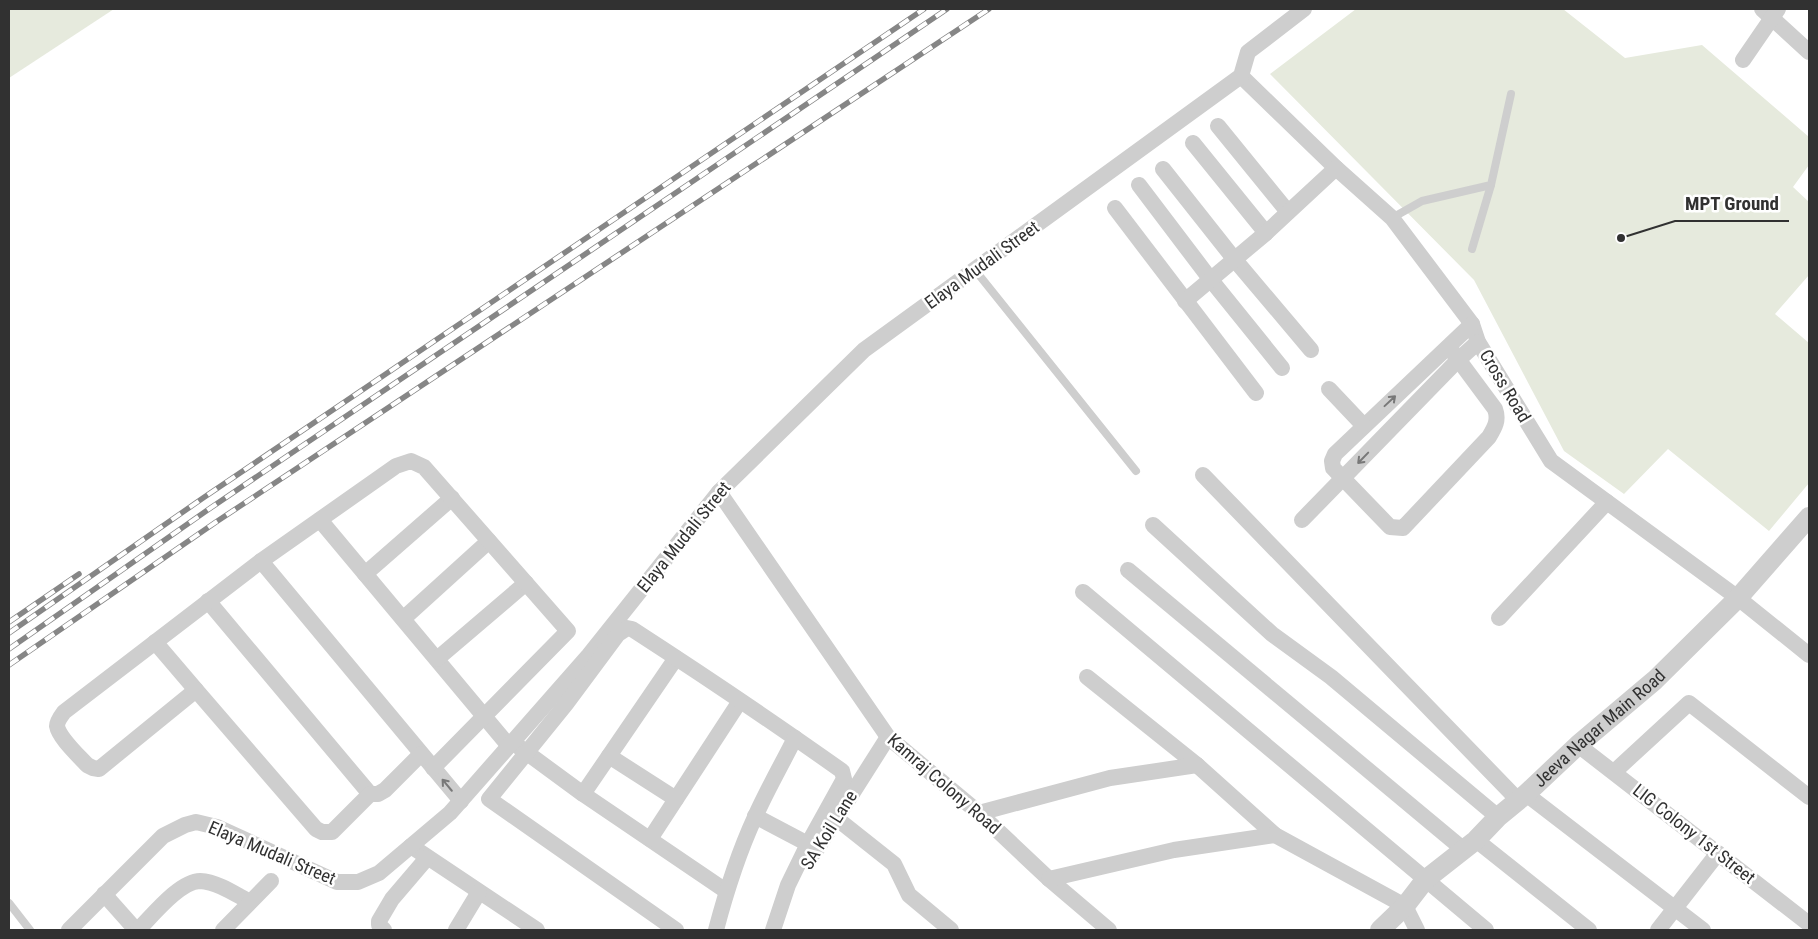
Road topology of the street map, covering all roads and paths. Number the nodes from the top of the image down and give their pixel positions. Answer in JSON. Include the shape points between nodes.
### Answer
{"nodes":[{"id":1,"x":1304,"y":9,"type":"edge"},
{"id":2,"x":1771,"y":12,"type":"edge"},
{"id":3,"x":1809,"y":52,"type":"edge"},
{"id":4,"x":1743,"y":60,"type":"dead end"},
{"id":5,"x":1241,"y":76,"type":"junction"},
{"id":6,"x":1511,"y":94,"type":"dead end"},
{"id":7,"x":1218,"y":126,"type":"dead end"},
{"id":8,"x":1193,"y":143,"type":"dead end"},
{"id":9,"x":1336,"y":168,"type":"junction"},
{"id":10,"x":1163,"y":169,"type":"dead end"},
{"id":11,"x":1139,"y":185,"type":"dead end"},
{"id":12,"x":1490,"y":185,"type":"junction"},
{"id":13,"x":1115,"y":208,"type":"dead end"},
{"id":14,"x":1288,"y":212,"type":"junction"},
{"id":15,"x":1392,"y":218,"type":"junction"},
{"id":16,"x":1266,"y":233,"type":"junction"},
{"id":17,"x":1472,"y":249,"type":"dead end"},
{"id":18,"x":1235,"y":260,"type":"junction"},
{"id":19,"x":975,"y":270,"type":"junction"},
{"id":20,"x":1211,"y":280,"type":"junction"},
{"id":21,"x":1185,"y":302,"type":"junction"},
{"id":22,"x":1472,"y":324,"type":"junction"},
{"id":23,"x":1478,"y":342,"type":"junction"},
{"id":24,"x":1449,"y":347,"type":"junction"},
{"id":25,"x":1311,"y":350,"type":"dead end"},
{"id":26,"x":1458,"y":360,"type":"junction"},
{"id":27,"x":1282,"y":368,"type":"dead end"},
{"id":28,"x":1328,"y":389,"type":"dead end"},
{"id":29,"x":1256,"y":393,"type":"dead end"},
{"id":30,"x":1364,"y":426,"type":"junction"},
{"id":31,"x":1136,"y":471,"type":"dead end"},
{"id":32,"x":1203,"y":476,"type":"dead end"},
{"id":33,"x":1344,"y":478,"type":"junction"},
{"id":34,"x":719,"y":492,"type":"junction"},
{"id":35,"x":452,"y":498,"type":"junction"},
{"id":36,"x":1607,"y":502,"type":"junction"},
{"id":37,"x":1809,"y":517,"type":"edge"},
{"id":38,"x":320,"y":520,"type":"junction"},
{"id":39,"x":1302,"y":520,"type":"dead end"},
{"id":40,"x":1153,"y":525,"type":"dead end"},
{"id":41,"x":490,"y":541,"type":"junction"},
{"id":42,"x":261,"y":561,"type":"junction"},
{"id":43,"x":1128,"y":570,"type":"dead end"},
{"id":44,"x":365,"y":574,"type":"junction"},
{"id":45,"x":526,"y":583,"type":"junction"},
{"id":46,"x":1083,"y":592,"type":"dead end"},
{"id":47,"x":1738,"y":598,"type":"junction"},
{"id":48,"x":208,"y":601,"type":"junction"},
{"id":49,"x":1499,"y":618,"type":"dead end"},
{"id":50,"x":403,"y":619,"type":"junction"},
{"id":51,"x":155,"y":642,"type":"junction"},
{"id":52,"x":1809,"y":655,"type":"edge"},
{"id":53,"x":676,"y":658,"type":"junction"},
{"id":54,"x":437,"y":659,"type":"junction"},
{"id":55,"x":1087,"y":677,"type":"dead end"},
{"id":56,"x":196,"y":690,"type":"junction"},
{"id":57,"x":740,"y":700,"type":"junction"},
{"id":58,"x":484,"y":716,"type":"junction"},
{"id":59,"x":888,"y":737,"type":"junction"},
{"id":60,"x":795,"y":738,"type":"junction"},
{"id":61,"x":511,"y":744,"type":"junction"},
{"id":62,"x":1578,"y":745,"type":"junction"},
{"id":63,"x":527,"y":753,"type":"junction"},
{"id":64,"x":421,"y":754,"type":"junction"},
{"id":65,"x":609,"y":756,"type":"junction"},
{"id":66,"x":1197,"y":765,"type":"junction"},
{"id":67,"x":433,"y":768,"type":"junction"},
{"id":68,"x":1614,"y":772,"type":"junction"},
{"id":69,"x":370,"y":794,"type":"junction"},
{"id":70,"x":583,"y":794,"type":"junction"},
{"id":71,"x":1522,"y":797,"type":"junction"},
{"id":72,"x":1809,"y":797,"type":"edge"},
{"id":73,"x":676,"y":799,"type":"junction"},
{"id":74,"x":460,"y":801,"type":"junction"},
{"id":75,"x":979,"y":813,"type":"junction"},
{"id":76,"x":755,"y":816,"type":"junction"},
{"id":77,"x":1498,"y":817,"type":"junction"},
{"id":78,"x":836,"y":818,"type":"junction"},
{"id":79,"x":1275,"y":835,"type":"junction"},
{"id":80,"x":650,"y":840,"type":"junction"},
{"id":81,"x":808,"y":844,"type":"junction"},
{"id":82,"x":1470,"y":845,"type":"junction"},
{"id":83,"x":411,"y":846,"type":"junction"},
{"id":84,"x":1718,"y":853,"type":"junction"},
{"id":85,"x":427,"y":858,"type":"junction"},
{"id":86,"x":1049,"y":879,"type":"junction"},
{"id":87,"x":1425,"y":880,"type":"junction"},
{"id":88,"x":271,"y":881,"type":"dead end"},
{"id":89,"x":726,"y":891,"type":"junction"},
{"id":90,"x":479,"y":892,"type":"junction"},
{"id":91,"x":104,"y":894,"type":"junction"},
{"id":92,"x":250,"y":902,"type":"junction"},
{"id":93,"x":9,"y":904,"type":"edge"},
{"id":94,"x":1405,"y":906,"type":"junction"},
{"id":95,"x":1674,"y":908,"type":"junction"},
{"id":96,"x":1809,"y":924,"type":"edge"},
{"id":97,"x":231,"y":927,"type":"edge"},
{"id":98,"x":30,"y":930,"type":"edge"},
{"id":99,"x":69,"y":930,"type":"edge"},
{"id":100,"x":137,"y":930,"type":"edge"},
{"id":101,"x":384,"y":930,"type":"edge"},
{"id":102,"x":456,"y":930,"type":"edge"},
{"id":103,"x":537,"y":930,"type":"edge"},
{"id":104,"x":676,"y":930,"type":"edge"},
{"id":105,"x":716,"y":930,"type":"edge"},
{"id":106,"x":773,"y":930,"type":"edge"},
{"id":107,"x":784,"y":930,"type":"edge"},
{"id":108,"x":951,"y":930,"type":"edge"},
{"id":109,"x":1109,"y":930,"type":"edge"},
{"id":110,"x":1380,"y":930,"type":"edge"},
{"id":111,"x":1417,"y":930,"type":"edge"},
{"id":112,"x":1486,"y":930,"type":"edge"},
{"id":113,"x":1589,"y":930,"type":"edge"},
{"id":114,"x":1658,"y":930,"type":"edge"},
{"id":115,"x":1702,"y":930,"type":"edge"}],
"edges":[{"from":1,"to":5,"type":"street","via":[[1248,52]]},
{"from":2,"to":3,"type":"street"},
{"from":2,"to":4,"type":"street"},
{"from":5,"to":9,"type":"street","name":"Cross Road"},
{"from":5,"to":19,"type":"street","name":"Elaya Mudali Street"},
{"from":6,"to":12,"type":"lane"},
{"from":7,"to":14,"type":"street"},
{"from":8,"to":16,"type":"street"},
{"from":9,"to":14,"type":"street"},
{"from":9,"to":15,"type":"street","name":"Cross Road"},
{"from":10,"to":18,"type":"street"},
{"from":11,"to":20,"type":"street"},
{"from":12,"to":15,"type":"lane","via":[[1422,201]]},
{"from":12,"to":17,"type":"lane"},
{"from":13,"to":21,"type":"street"},
{"from":14,"to":16,"type":"street"},
{"from":15,"to":22,"type":"street","name":"Cross Road"},
{"from":16,"to":18,"type":"street"},
{"from":18,"to":20,"type":"street"},
{"from":18,"to":25,"type":"street"},
{"from":19,"to":31,"type":"lane"},
{"from":19,"to":34,"type":"street","name":"Elaya Mudali Street","via":[[864,350]]},
{"from":20,"to":21,"type":"street"},
{"from":20,"to":27,"type":"street"},
{"from":21,"to":29,"type":"street"},
{"from":22,"to":23,"type":"street","name":"Cross Road"},
{"from":22,"to":24,"type":"street"},
{"from":23,"to":26,"type":"street"},
{"from":23,"to":36,"type":"street","name":"Cross Road","via":[[1551,461]]},
{"from":24,"to":26,"type":"street"},
{"from":30,"to":24,"type":"street","one_way":true},
{"from":26,"to":33,"type":"street","one_way":true},
{"from":26,"to":33,"type":"street","via":[[1495,409],[1498,416],[1496,427],[1403,528],[1390,527]]},
{"from":28,"to":30,"type":"street"},
{"from":30,"to":33,"type":"street","via":[[1335,454],[1332,461],[1333,468]]},
{"from":32,"to":71,"type":"street"},
{"from":33,"to":39,"type":"street"},
{"from":34,"to":59,"type":"street","name":"Kamraj Colony Road"},
{"from":34,"to":61,"type":"street","name":"Elaya Mudali Street","via":[[589,655]]},
{"from":35,"to":38,"type":"street","via":[[424,467],[411,461],[396,466]]},
{"from":35,"to":41,"type":"street"},
{"from":35,"to":44,"type":"street"},
{"from":36,"to":47,"type":"street","name":"Cross Road"},
{"from":36,"to":49,"type":"street"},
{"from":37,"to":47,"type":"street","name":"Jeeva Nagar Main Road"},
{"from":38,"to":42,"type":"street"},
{"from":38,"to":44,"type":"street"},
{"from":40,"to":77,"type":"street","via":[[1272,634],[1331,677]]},
{"from":41,"to":45,"type":"street"},
{"from":41,"to":50,"type":"street"},
{"from":42,"to":48,"type":"street"},
{"from":42,"to":64,"type":"street"},
{"from":43,"to":82,"type":"street"},
{"from":44,"to":50,"type":"street"},
{"from":45,"to":54,"type":"street"},
{"from":45,"to":58,"type":"street","via":[[568,631]]},
{"from":46,"to":87,"type":"street"},
{"from":47,"to":52,"type":"street","name":"Cross Road"},
{"from":47,"to":62,"type":"street","name":"Jeeva Nagar Main Road","via":[[1655,680]]},
{"from":48,"to":51,"type":"street"},
{"from":48,"to":69,"type":"street"},
{"from":50,"to":54,"type":"street"},
{"from":51,"to":56,"type":"street"},
{"from":51,"to":56,"type":"street","via":[[64,712],[57,726],[61,735],[87,765],[100,769]]},
{"from":53,"to":57,"type":"street"},
{"from":53,"to":63,"type":"street","via":[[632,629],[623,630]]},
{"from":53,"to":65,"type":"street"},
{"from":54,"to":58,"type":"street"},
{"from":55,"to":66,"type":"street"},
{"from":56,"to":69,"type":"street","via":[[316,829],[332,832]]},
{"from":57,"to":60,"type":"street"},
{"from":57,"to":73,"type":"street"},
{"from":58,"to":61,"type":"street"},
{"from":58,"to":67,"type":"street"},
{"from":59,"to":75,"type":"street","name":"Kamraj Colony Road"},
{"from":59,"to":78,"type":"street","name":"SA Koil Lane"},
{"from":60,"to":76,"type":"street"},
{"from":60,"to":81,"type":"street","via":[[844,775]]},
{"from":61,"to":63,"type":"street"},
{"from":61,"to":74,"type":"street","name":"Elaya Mudali Street"},
{"from":62,"to":68,"type":"street","name":"LIG Colony 1st Street"},
{"from":62,"to":71,"type":"street","name":"Jeeva Nagar Main Road"},
{"from":63,"to":70,"type":"street"},
{"from":63,"to":104,"type":"street","via":[[489,799]]},
{"from":64,"to":67,"type":"street"},
{"from":64,"to":69,"type":"street","via":[[385,790]]},
{"from":65,"to":70,"type":"street"},
{"from":65,"to":73,"type":"street"},
{"from":66,"to":75,"type":"street","via":[[1110,778]]},
{"from":66,"to":79,"type":"street"},
{"from":74,"to":67,"type":"street","one_way":true},
{"from":68,"to":72,"type":"street","via":[[1688,703]]},
{"from":68,"to":84,"type":"street","name":"LIG Colony 1st Street"},
{"from":70,"to":80,"type":"street"},
{"from":71,"to":77,"type":"street","name":"Jeeva Nagar Main Road"},
{"from":71,"to":95,"type":"street"},
{"from":73,"to":80,"type":"street"},
{"from":74,"to":83,"type":"street","name":"Elaya Mudali Street"},
{"from":75,"to":86,"type":"street","name":"Kamraj Colony Road"},
{"from":76,"to":81,"type":"street"},
{"from":76,"to":89,"type":"street"},
{"from":77,"to":82,"type":"street","name":"Jeeva Nagar Main Road"},
{"from":78,"to":107,"type":"street","name":"SA Koil Lane","via":[[800,875]]},
{"from":78,"to":108,"type":"street","via":[[894,864],[909,895]]},
{"from":79,"to":86,"type":"street","via":[[1174,850]]},
{"from":79,"to":94,"type":"street"},
{"from":80,"to":89,"type":"street"},
{"from":81,"to":106,"type":"street","via":[[788,885]]},
{"from":82,"to":87,"type":"street","name":"Jeeva Nagar Main Road"},
{"from":82,"to":113,"type":"street"},
{"from":83,"to":85,"type":"street"},
{"from":83,"to":91,"type":"street","name":"Elaya Mudali Street","via":[[379,873],[358,882],[337,882],[217,827],[196,822],[163,836]]},
{"from":84,"to":95,"type":"street"},
{"from":84,"to":96,"type":"street","name":"LIG Colony 1st Street"},
{"from":85,"to":90,"type":"street"},
{"from":85,"to":101,"type":"street","via":[[379,922]]},
{"from":86,"to":109,"type":"street","name":"Kamraj Colony Road"},
{"from":87,"to":94,"type":"street","name":"Jeeva Nagar Main Road"},
{"from":87,"to":112,"type":"street"},
{"from":88,"to":92,"type":"street"},
{"from":89,"to":105,"type":"street"},
{"from":90,"to":102,"type":"street"},
{"from":90,"to":103,"type":"street"},
{"from":91,"to":99,"type":"street","name":"Elaya Mudali Street"},
{"from":91,"to":100,"type":"street"},
{"from":92,"to":97,"type":"street"},
{"from":92,"to":100,"type":"street","via":[[218,885],[190,882]]},
{"from":93,"to":98,"type":"lane"},
{"from":94,"to":110,"type":"street","name":"Jeeva Nagar Main Road"},
{"from":94,"to":111,"type":"street"},
{"from":95,"to":114,"type":"street"},
{"from":95,"to":115,"type":"street"}]}
